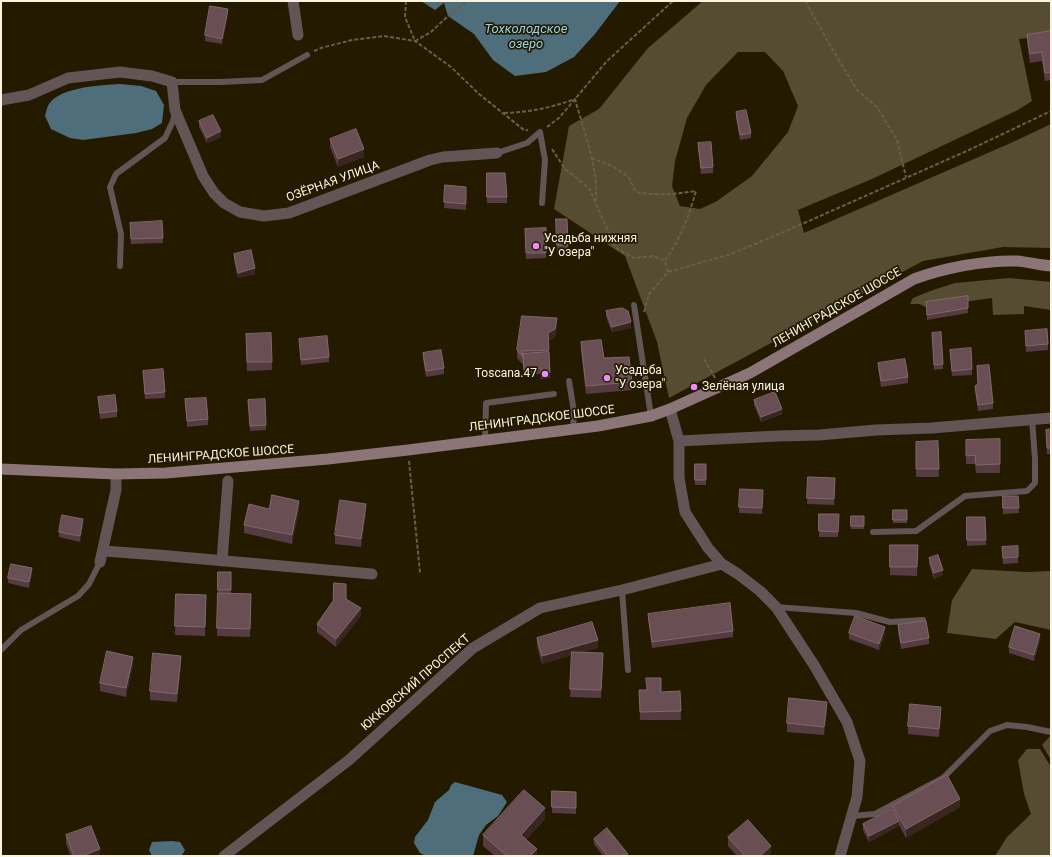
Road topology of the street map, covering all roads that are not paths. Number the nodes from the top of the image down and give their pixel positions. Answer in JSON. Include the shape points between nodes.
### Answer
{"nodes":[{"id":1,"x":293,"y":1,"type":"edge"},
{"id":2,"x":298,"y":35,"type":"dead end"},
{"id":3,"x":307,"y":55,"type":"road end"},
{"id":4,"x":172,"y":82,"type":"junction"},
{"id":5,"x":1,"y":100,"type":"edge"},
{"id":6,"x":175,"y":110,"type":"junction"},
{"id":7,"x":497,"y":153,"type":"joint"},
{"id":8,"x":542,"y":203,"type":"dead end"},
{"id":9,"x":120,"y":266,"type":"dead end"},
{"id":10,"x":1051,"y":266,"type":"edge"},
{"id":11,"x":634,"y":305,"type":"dead end"},
{"id":12,"x":569,"y":381,"type":"dead end"},
{"id":13,"x":554,"y":394,"type":"dead end"},
{"id":14,"x":670,"y":409,"type":"junction"},
{"id":15,"x":651,"y":416,"type":"junction"},
{"id":16,"x":1051,"y":418,"type":"edge"},
{"id":17,"x":1032,"y":419,"type":"junction"},
{"id":18,"x":573,"y":429,"type":"junction"},
{"id":19,"x":485,"y":439,"type":"junction"},
{"id":20,"x":679,"y":441,"type":"junction"},
{"id":21,"x":1,"y":469,"type":"edge"},
{"id":22,"x":116,"y":474,"type":"junction"},
{"id":23,"x":228,"y":481,"type":"dead end"},
{"id":24,"x":874,"y":532,"type":"dead end"},
{"id":25,"x":102,"y":557,"type":"junction"},
{"id":26,"x":222,"y":561,"type":"junction"},
{"id":27,"x":722,"y":564,"type":"junction"},
{"id":28,"x":372,"y":574,"type":"dead end"},
{"id":29,"x":622,"y":590,"type":"junction"},
{"id":30,"x":776,"y":607,"type":"junction"},
{"id":31,"x":923,"y":620,"type":"edge"},
{"id":32,"x":1,"y":650,"type":"edge"},
{"id":33,"x":628,"y":670,"type":"dead end"},
{"id":34,"x":1051,"y":732,"type":"edge"},
{"id":35,"x":852,"y":816,"type":"junction"},
{"id":36,"x":224,"y":856,"type":"edge"},
{"id":37,"x":840,"y":856,"type":"edge"}],
"edges":[{"from":1,"to":2,"type":"street"},
{"from":3,"to":4,"type":"lane","via":[[262,80]]},
{"from":4,"to":5,"type":"street","via":[[152,76],[120,72],[68,78],[29,94]]},
{"from":4,"to":6,"type":"street","name":"ОЗЁРНАЯ УЛИЦА"},
{"from":6,"to":7,"type":"street","name":"ОЗЁРНАЯ УЛИЦА","via":[[203,176],[214,193],[224,203],[240,212],[264,216],[289,213],[430,160]]},
{"from":6,"to":9,"type":"lane","via":[[173,122],[165,138],[116,174],[110,186],[121,234]]},
{"from":7,"to":8,"type":"lane","via":[[527,143],[540,132],[544,160]]},
{"from":10,"to":14,"type":"main road","name":"ЛЕНИНГРАДСКОЕ ШОССЕ","via":[[1018,261],[974,264],[936,271],[914,279],[750,372]]},
{"from":11,"to":15,"type":"lane"},
{"from":12,"to":18,"type":"lane","via":[[574,412]]},
{"from":13,"to":19,"type":"lane","via":[[486,403]]},
{"from":14,"to":15,"type":"main road","name":"ЛЕНИНГРАДСКОЕ ШОССЕ"},
{"from":14,"to":20,"type":"street"},
{"from":15,"to":18,"type":"main road","name":"ЛЕНИНГРАДСКОЕ ШОССЕ"},
{"from":16,"to":17,"type":"street"},
{"from":17,"to":20,"type":"street","via":[[819,436]]},
{"from":17,"to":24,"type":"lane","via":[[1035,483],[1027,491],[965,496],[916,531]]},
{"from":18,"to":19,"type":"main road","name":"ЛЕНИНГРАДСКОЕ ШОССЕ"},
{"from":19,"to":22,"type":"main road","name":"ЛЕНИНГРАДСКОЕ ШОССЕ","via":[[279,464],[166,473]]},
{"from":20,"to":27,"type":"street","via":[[679,478],[685,512],[708,548]]},
{"from":21,"to":22,"type":"main road","name":"ЛЕНИНГРАДСКОЕ ШОССЕ"},
{"from":22,"to":25,"type":"street","via":[[116,490]]},
{"from":23,"to":26,"type":"street"},
{"from":25,"to":26,"type":"street","via":[[158,555]]},
{"from":25,"to":32,"type":"lane","via":[[89,584],[78,596],[22,630]]},
{"from":26,"to":28,"type":"street"},
{"from":27,"to":29,"type":"street","name":"ЮККОВСКИЙ ПРОСПЕКТ"},
{"from":27,"to":30,"type":"street","via":[[760,591]]},
{"from":29,"to":33,"type":"lane"},
{"from":29,"to":36,"type":"street","name":"ЮККОВСКИЙ ПРОСПЕКТ","via":[[540,608],[472,648],[349,760]]},
{"from":30,"to":31,"type":"lane","via":[[856,613],[890,622]]},
{"from":30,"to":35,"type":"street","via":[[847,722],[860,762],[857,797]]},
{"from":34,"to":35,"type":"lane","via":[[1007,725],[990,731],[943,778],[875,814]]},
{"from":35,"to":37,"type":"street"}]}
